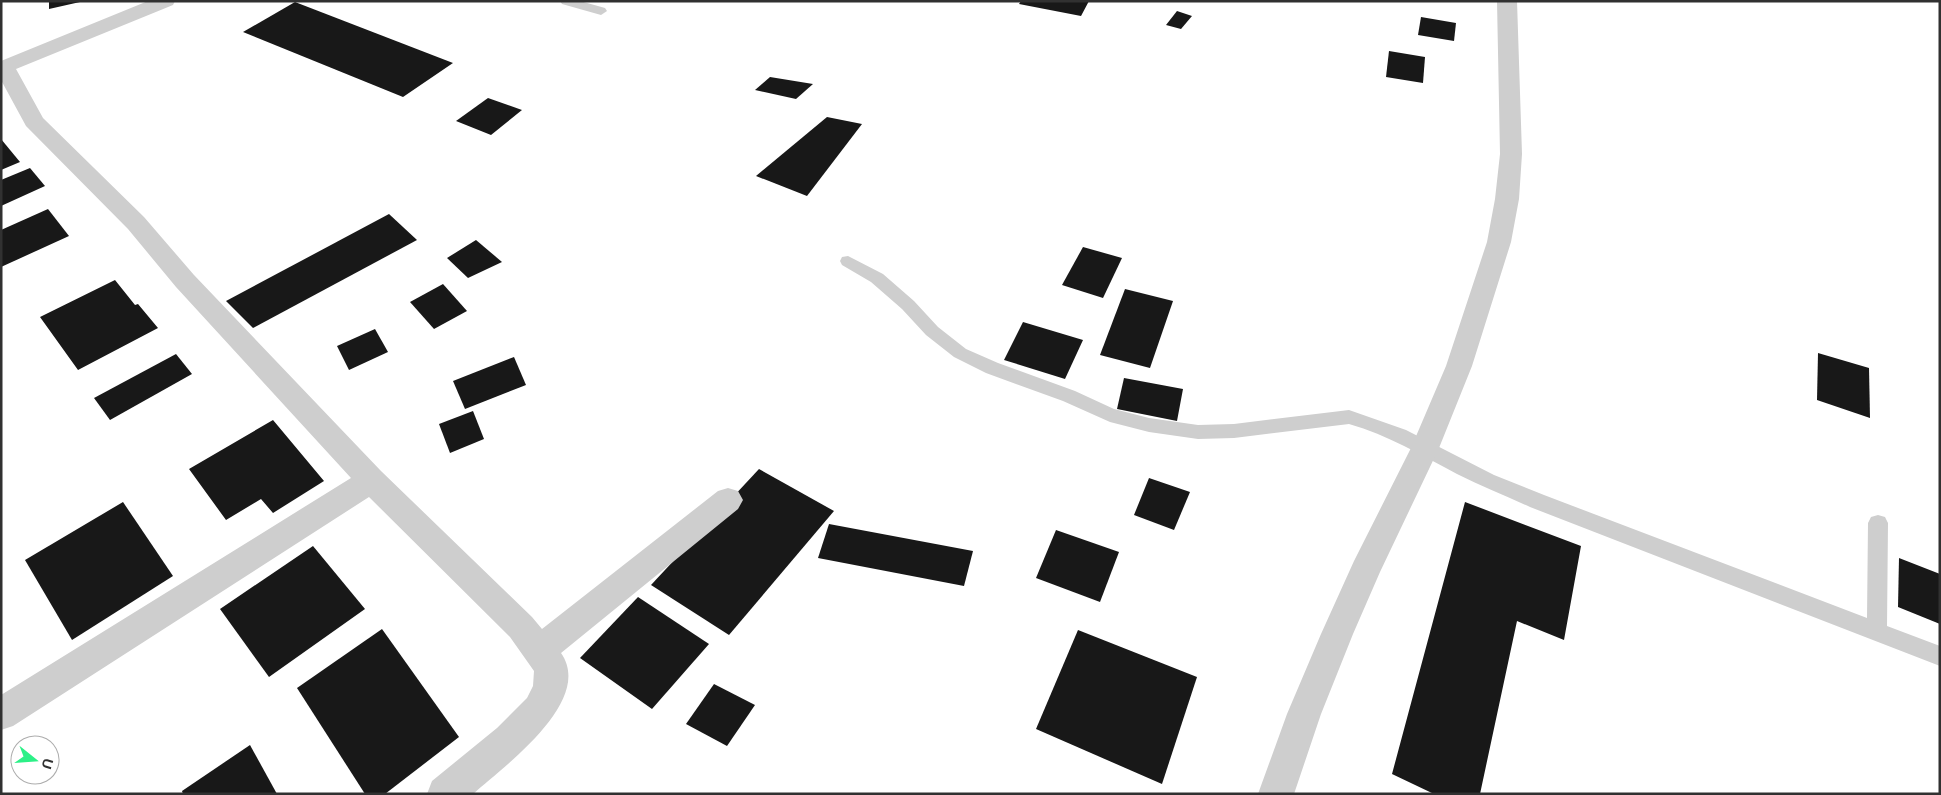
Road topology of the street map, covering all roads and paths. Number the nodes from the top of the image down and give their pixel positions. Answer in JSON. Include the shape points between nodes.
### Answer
{"nodes":[{"id":1,"x":166,"y":1,"type":"edge"},
{"id":2,"x":566,"y":1,"type":"edge"},
{"id":3,"x":1507,"y":1,"type":"edge"},
{"id":4,"x":601,"y":12,"type":"dead end"},
{"id":5,"x":7,"y":73,"type":"edge"},
{"id":6,"x":848,"y":261,"type":"dead end"},
{"id":7,"x":1424,"y":448,"type":"junction"},
{"id":8,"x":371,"y":480,"type":"junction"},
{"id":9,"x":728,"y":500,"type":"dead end"},
{"id":10,"x":1878,"y":524,"type":"dead end"},
{"id":11,"x":1877,"y":631,"type":"junction"},
{"id":12,"x":540,"y":650,"type":"junction"},
{"id":13,"x":1940,"y":656,"type":"edge"},
{"id":14,"x":1,"y":714,"type":"edge"},
{"id":15,"x":445,"y":794,"type":"edge"},
{"id":16,"x":1276,"y":794,"type":"edge"}],
"edges":[{"from":1,"to":5,"type":"street"},
{"from":2,"to":4,"type":"lane"},
{"from":3,"to":7,"type":"street","via":[[1512,154],[1507,199],[1499,242],[1478,310],[1459,366]]},
{"from":5,"to":8,"type":"street","via":[[34,121],[136,223],[185,281]]},
{"from":6,"to":7,"type":"lane","via":[[877,278],[960,353],[1110,415],[1198,432],[1234,431],[1349,417],[1366,421]]},
{"from":7,"to":11,"type":"lane","via":[[1482,478],[1538,501]]},
{"from":7,"to":16,"type":"street","via":[[1337,634]]},
{"from":8,"to":12,"type":"street"},
{"from":8,"to":14,"type":"street"},
{"from":9,"to":12,"type":"street"},
{"from":10,"to":11,"type":"lane"},
{"from":11,"to":13,"type":"lane"},
{"from":12,"to":15,"type":"street","via":[[551,667],[550,687],[539,710]]}]}
